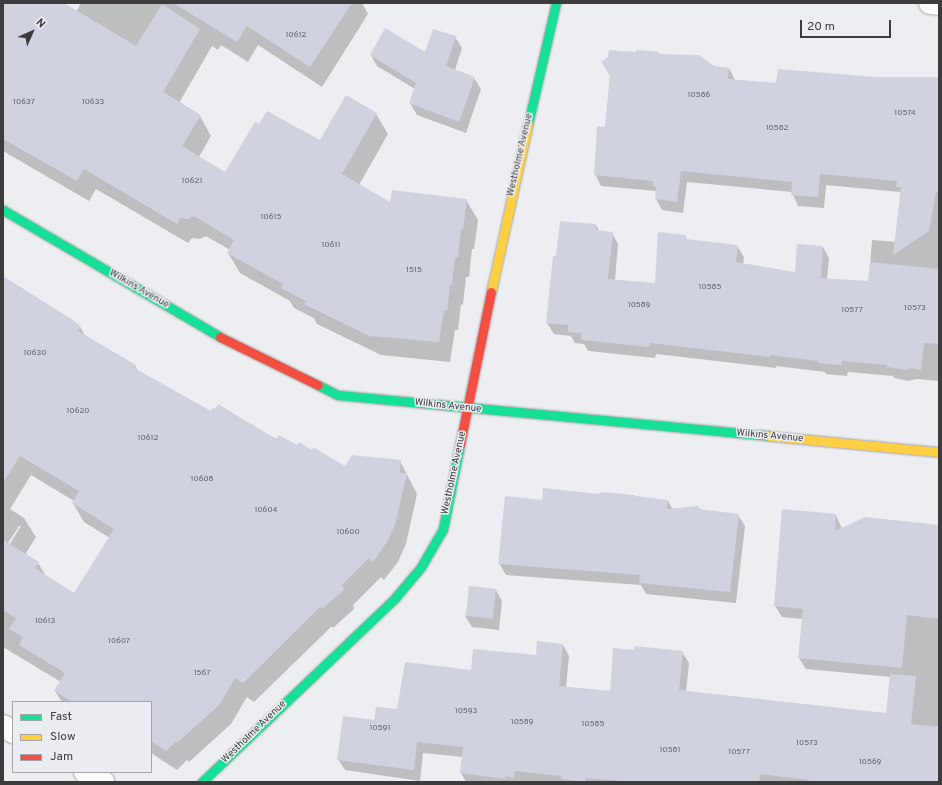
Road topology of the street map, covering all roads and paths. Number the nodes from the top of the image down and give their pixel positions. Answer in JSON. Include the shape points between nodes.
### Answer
{"nodes":[{"id":1,"x":556,"y":3,"type":"edge"},
{"id":2,"x":930,"y":3,"type":"edge"},
{"id":3,"x":939,"y":4,"type":"edge"},
{"id":4,"x":3,"y":210,"type":"edge"},
{"id":5,"x":468,"y":408,"type":"junction"},
{"id":6,"x":939,"y":452,"type":"edge"},
{"id":7,"x":3,"y":726,"type":"edge"},
{"id":8,"x":12,"y":731,"type":"edge"},
{"id":9,"x":87,"y":773,"type":"edge"},
{"id":10,"x":103,"y":782,"type":"edge"},
{"id":11,"x":202,"y":782,"type":"edge"}],
"edges":[{"from":1,"to":5,"type":"street","name":"Westholme Avenue","via":[[512,191]]},
{"from":2,"to":3,"type":"street"},
{"from":4,"to":5,"type":"street","name":"Wilkins Avenue","via":[[234,345],[338,395]]},
{"from":5,"to":6,"type":"street","name":"Wilkins Avenue"},
{"from":5,"to":11,"type":"street","name":"Westholme Avenue","via":[[443,529],[421,567],[395,598]]},
{"from":7,"to":8,"type":"street"},
{"from":9,"to":10,"type":"street"}]}
